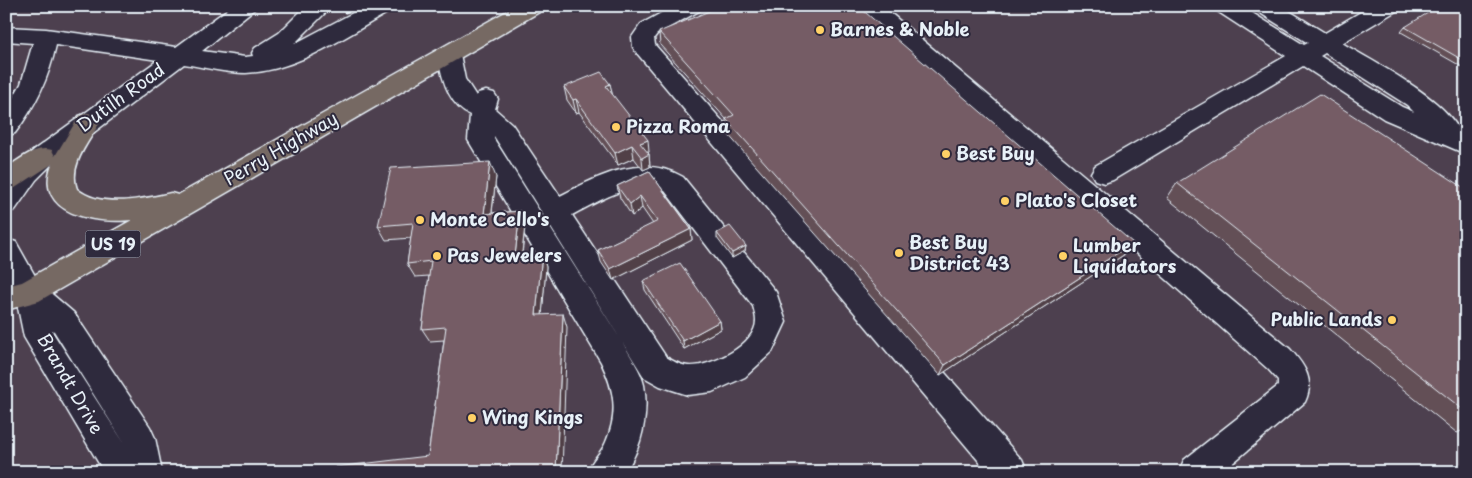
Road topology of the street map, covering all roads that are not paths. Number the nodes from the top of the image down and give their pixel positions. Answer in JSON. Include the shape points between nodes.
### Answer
{"nodes":[{"id":1,"x":248,"y":6,"type":"edge"},
{"id":2,"x":321,"y":6,"type":"edge"},
{"id":3,"x":370,"y":6,"type":"edge"},
{"id":4,"x":383,"y":6,"type":"edge"},
{"id":5,"x":533,"y":6,"type":"edge"},
{"id":6,"x":691,"y":6,"type":"edge"},
{"id":7,"x":868,"y":6,"type":"edge"},
{"id":8,"x":1225,"y":6,"type":"edge"},
{"id":9,"x":1265,"y":6,"type":"edge"},
{"id":10,"x":1388,"y":6,"type":"edge"},
{"id":11,"x":215,"y":30,"type":"junction"},
{"id":12,"x":6,"y":34,"type":"edge"},
{"id":13,"x":46,"y":36,"type":"junction"},
{"id":14,"x":318,"y":41,"type":"junction"},
{"id":15,"x":1325,"y":43,"type":"junction"},
{"id":16,"x":448,"y":54,"type":"junction"},
{"id":17,"x":180,"y":55,"type":"junction"},
{"id":18,"x":1303,"y":56,"type":"junction"},
{"id":19,"x":482,"y":111,"type":"junction"},
{"id":20,"x":88,"y":122,"type":"junction"},
{"id":21,"x":6,"y":127,"type":"edge"},
{"id":22,"x":1462,"y":142,"type":"edge"},
{"id":23,"x":43,"y":157,"type":"junction"},
{"id":24,"x":1104,"y":173,"type":"dead end"},
{"id":25,"x":6,"y":181,"type":"edge"},
{"id":26,"x":197,"y":196,"type":"junction"},
{"id":27,"x":6,"y":203,"type":"edge"},
{"id":28,"x":555,"y":211,"type":"junction"},
{"id":29,"x":6,"y":250,"type":"edge"},
{"id":30,"x":18,"y":295,"type":"edge"},
{"id":31,"x":6,"y":315,"type":"edge"},
{"id":32,"x":134,"y":472,"type":"edge"},
{"id":33,"x":144,"y":472,"type":"edge"},
{"id":34,"x":604,"y":472,"type":"edge"},
{"id":35,"x":1010,"y":472,"type":"edge"},
{"id":36,"x":1196,"y":472,"type":"edge"}],
"edges":[{"from":1,"to":11,"type":"street","name":"Dutilh Road"},
{"from":2,"to":11,"type":"street","via":[[307,14],[290,37],[274,50],[257,55],[240,57],[229,52]]},
{"from":3,"to":14,"type":"street","via":[[329,27],[320,34]]},
{"from":4,"to":14,"type":"street"},
{"from":5,"to":16,"type":"main road","name":"Perry Highway","number":"US 19"},
{"from":6,"to":35,"type":"street","via":[[649,29],[643,37],[644,47]]},
{"from":7,"to":36,"type":"street","via":[[1279,359],[1293,375],[1294,392]]},
{"from":8,"to":18,"type":"street"},
{"from":9,"to":15,"type":"street"},
{"from":10,"to":15,"type":"street"},
{"from":11,"to":17,"type":"street","name":"Dutilh Road"},
{"from":12,"to":13,"type":"street"},
{"from":13,"to":17,"type":"street"},
{"from":13,"to":21,"type":"street","via":[[40,67],[22,107]]},
{"from":14,"to":17,"type":"street","via":[[263,64],[227,64]]},
{"from":15,"to":18,"type":"street"},
{"from":15,"to":22,"type":"street","via":[[1415,99]]},
{"from":16,"to":19,"type":"street","via":[[454,79],[469,105]]},
{"from":16,"to":26,"type":"main road","name":"Perry Highway","number":"US 19"},
{"from":17,"to":20,"type":"street","name":"Dutilh Road"},
{"from":18,"to":22,"type":"street","via":[[1393,113]]},
{"from":18,"to":24,"type":"street"},
{"from":19,"to":28,"type":"street","via":[[503,130]]},
{"from":19,"to":34,"type":"street","via":[[481,140],[612,352],[628,384],[630,415],[620,451]]},
{"from":20,"to":23,"type":"street","name":"Dutilh Road"},
{"from":20,"to":26,"type":"main road","via":[[62,172],[64,194],[74,202],[103,210],[122,210],[163,205]]},
{"from":23,"to":25,"type":"main road"},
{"from":23,"to":27,"type":"street","name":"Dutilh Road","via":[[22,178]]},
{"from":26,"to":30,"type":"main road","name":"Perry Highway","number":"US 19"},
{"from":28,"to":28,"type":"street","via":[[618,181],[660,176],[674,184],[766,301],[771,322],[761,342],[744,361],[721,374],[697,381],[676,378],[656,367]]},
{"from":29,"to":30,"type":"street"},
{"from":30,"to":31,"type":"main road","name":"Perry Highway","number":"US 19"},
{"from":30,"to":32,"type":"street","name":"Brandt Drive","via":[[39,337],[113,456]]},
{"from":30,"to":33,"type":"street","name":"Brandt Drive","via":[[64,322],[139,438]]}]}
